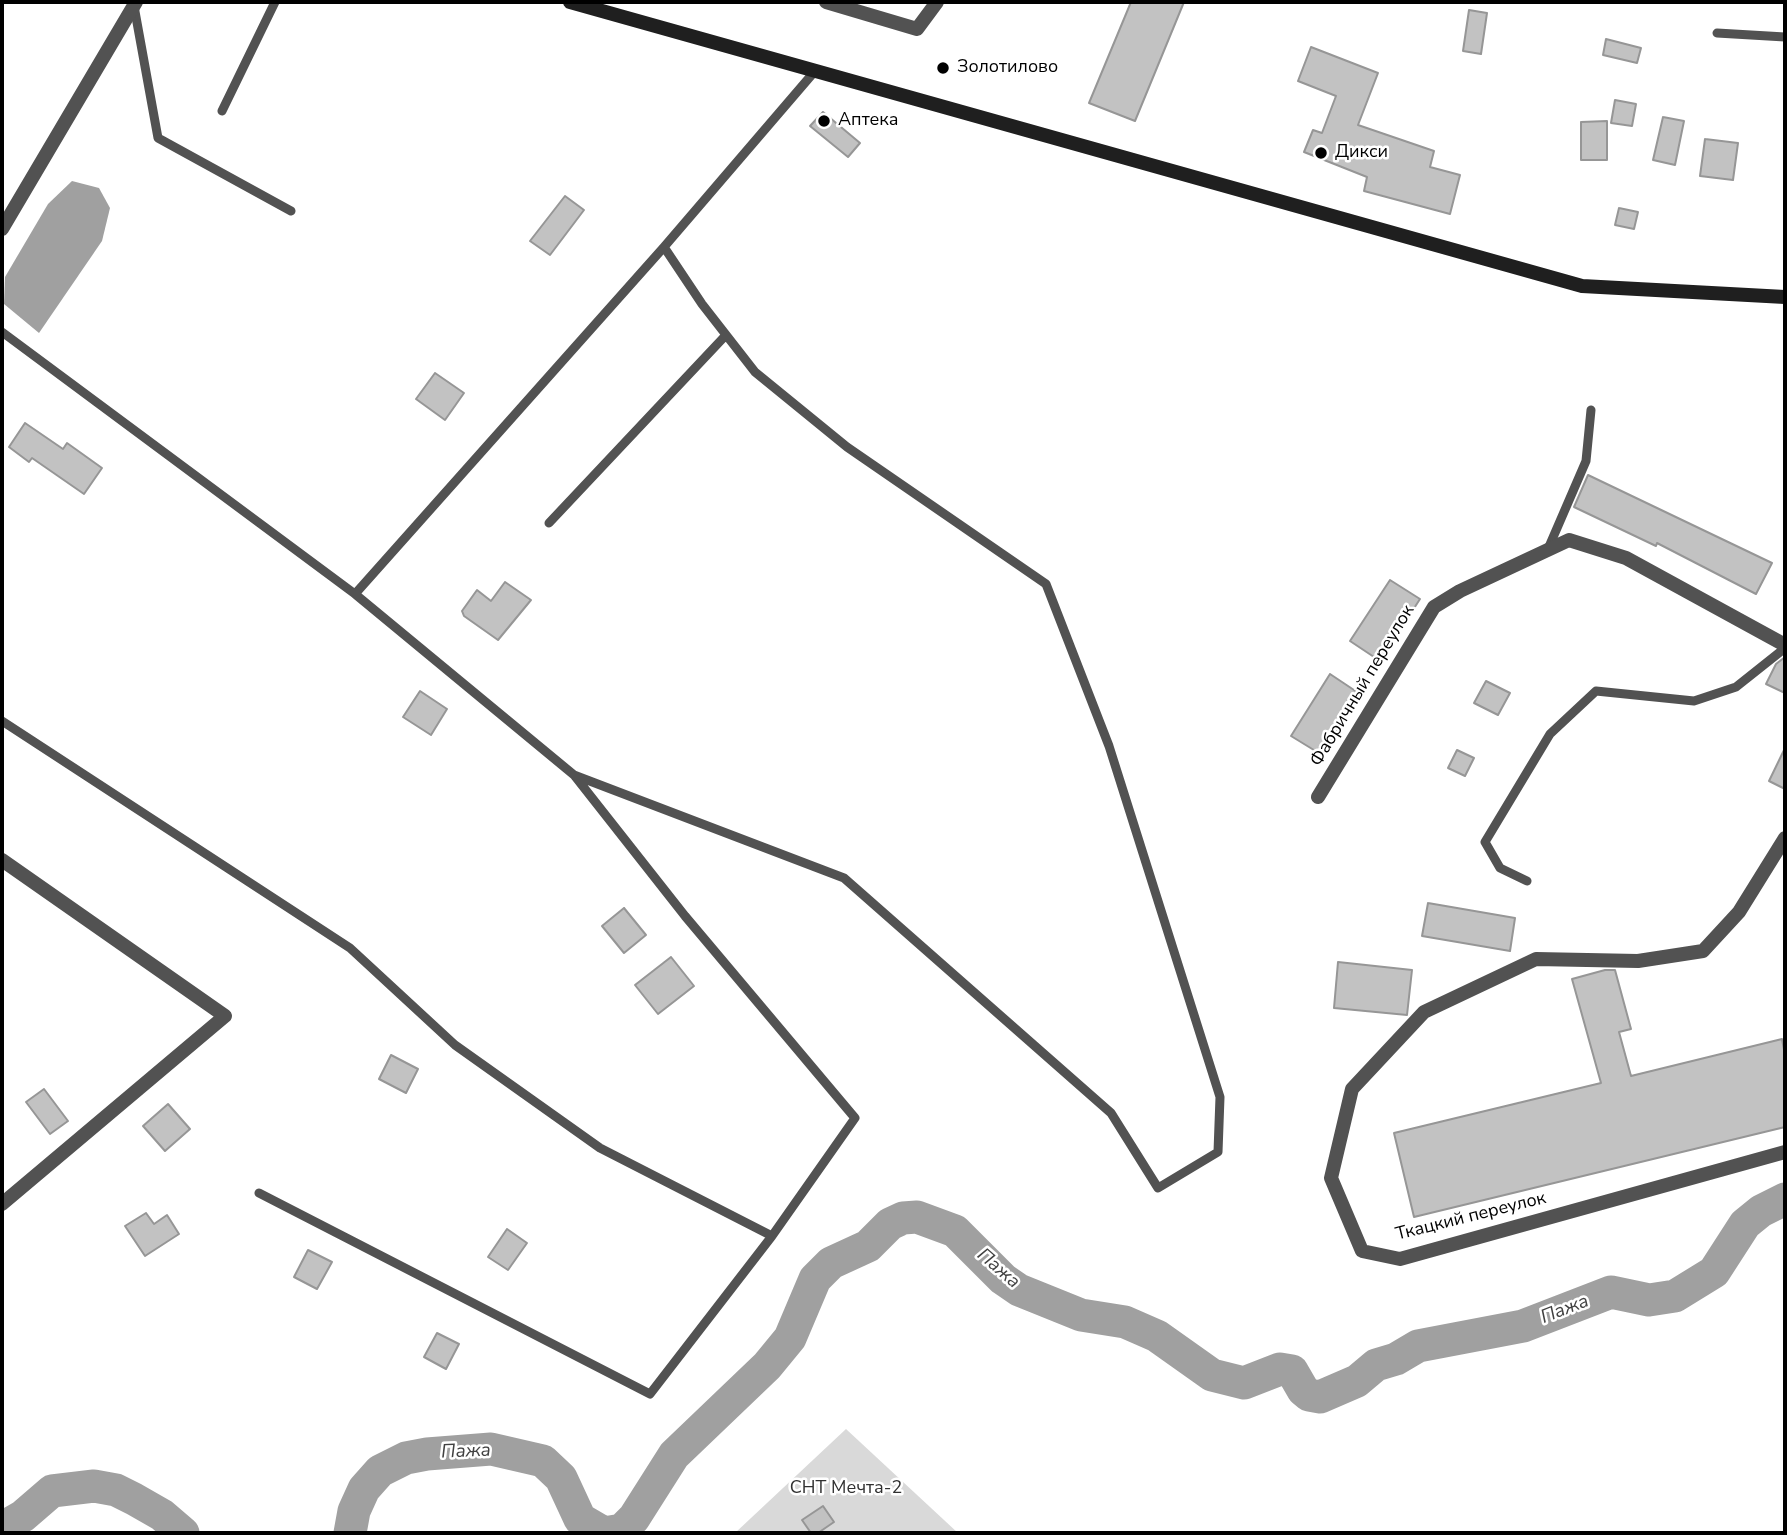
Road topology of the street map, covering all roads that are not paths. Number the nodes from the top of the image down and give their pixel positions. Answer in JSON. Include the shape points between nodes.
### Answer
{"nodes":[{"id":1,"x":275,"y":2,"type":"edge"},
{"id":2,"x":570,"y":2,"type":"edge"},
{"id":3,"x":826,"y":2,"type":"edge"},
{"id":4,"x":937,"y":2,"type":"edge"},
{"id":5,"x":135,"y":4,"type":"edge"},
{"id":6,"x":1717,"y":33,"type":"dead end"},
{"id":7,"x":1785,"y":37,"type":"edge"},
{"id":8,"x":816,"y":71,"type":"junction"},
{"id":9,"x":222,"y":111,"type":"dead end"},
{"id":10,"x":291,"y":211,"type":"dead end"},
{"id":11,"x":2,"y":229,"type":"edge"},
{"id":12,"x":664,"y":247,"type":"junction"},
{"id":13,"x":1785,"y":297,"type":"edge"},
{"id":14,"x":2,"y":332,"type":"edge"},
{"id":15,"x":726,"y":335,"type":"junction"},
{"id":16,"x":1591,"y":410,"type":"dead end"},
{"id":17,"x":550,"y":523,"type":"dead end"},
{"id":18,"x":1548,"y":550,"type":"junction"},
{"id":19,"x":355,"y":594,"type":"junction"},
{"id":20,"x":1785,"y":646,"type":"edge"},
{"id":21,"x":2,"y":721,"type":"edge"},
{"id":22,"x":573,"y":775,"type":"junction"},
{"id":23,"x":1318,"y":797,"type":"dead end"},
{"id":24,"x":1785,"y":838,"type":"edge"},
{"id":25,"x":6,"y":868,"type":"edge"},
{"id":26,"x":1527,"y":881,"type":"dead end"},
{"id":27,"x":1785,"y":1152,"type":"edge"},
{"id":28,"x":259,"y":1193,"type":"dead end"},
{"id":29,"x":2,"y":1204,"type":"edge"},
{"id":30,"x":772,"y":1236,"type":"junction"}],
"edges":[{"from":1,"to":9,"type":"lane"},
{"from":2,"to":8,"type":"main road"},
{"from":3,"to":4,"type":"street","via":[[917,29]]},
{"from":5,"to":10,"type":"lane","via":[[158,138]]},
{"from":5,"to":11,"type":"street"},
{"from":6,"to":7,"type":"lane"},
{"from":8,"to":12,"type":"lane"},
{"from":8,"to":13,"type":"main road","via":[[1582,286]]},
{"from":12,"to":15,"type":"lane"},
{"from":12,"to":19,"type":"lane"},
{"from":14,"to":19,"type":"lane"},
{"from":15,"to":17,"type":"lane"},
{"from":15,"to":22,"type":"lane","via":[[755,372],[847,447],[1046,584],[1109,747],[1220,1097],[1218,1152],[1158,1188],[1111,1113],[844,878]]},
{"from":16,"to":18,"type":"lane","via":[[1586,461]]},
{"from":18,"to":20,"type":"street","name":"Фабричный переулок","via":[[1569,540],[1626,558]]},
{"from":18,"to":23,"type":"street","name":"Фабричный переулок","via":[[1434,607]]},
{"from":19,"to":22,"type":"lane"},
{"from":20,"to":26,"type":"lane","via":[[1736,687],[1694,701],[1596,691],[1549,734],[1485,842],[1500,868]]},
{"from":21,"to":30,"type":"lane","via":[[350,948],[455,1045],[600,1148]]},
{"from":22,"to":30,"type":"lane","via":[[855,1118]]},
{"from":24,"to":27,"type":"street","name":"Ткацкий переулок","via":[[1739,912],[1703,951],[1637,961],[1536,959],[1424,1012],[1352,1090],[1331,1178],[1362,1251],[1400,1259]]},
{"from":25,"to":29,"type":"street","via":[[225,1016]]},
{"from":28,"to":30,"type":"lane","via":[[650,1394]]}]}
